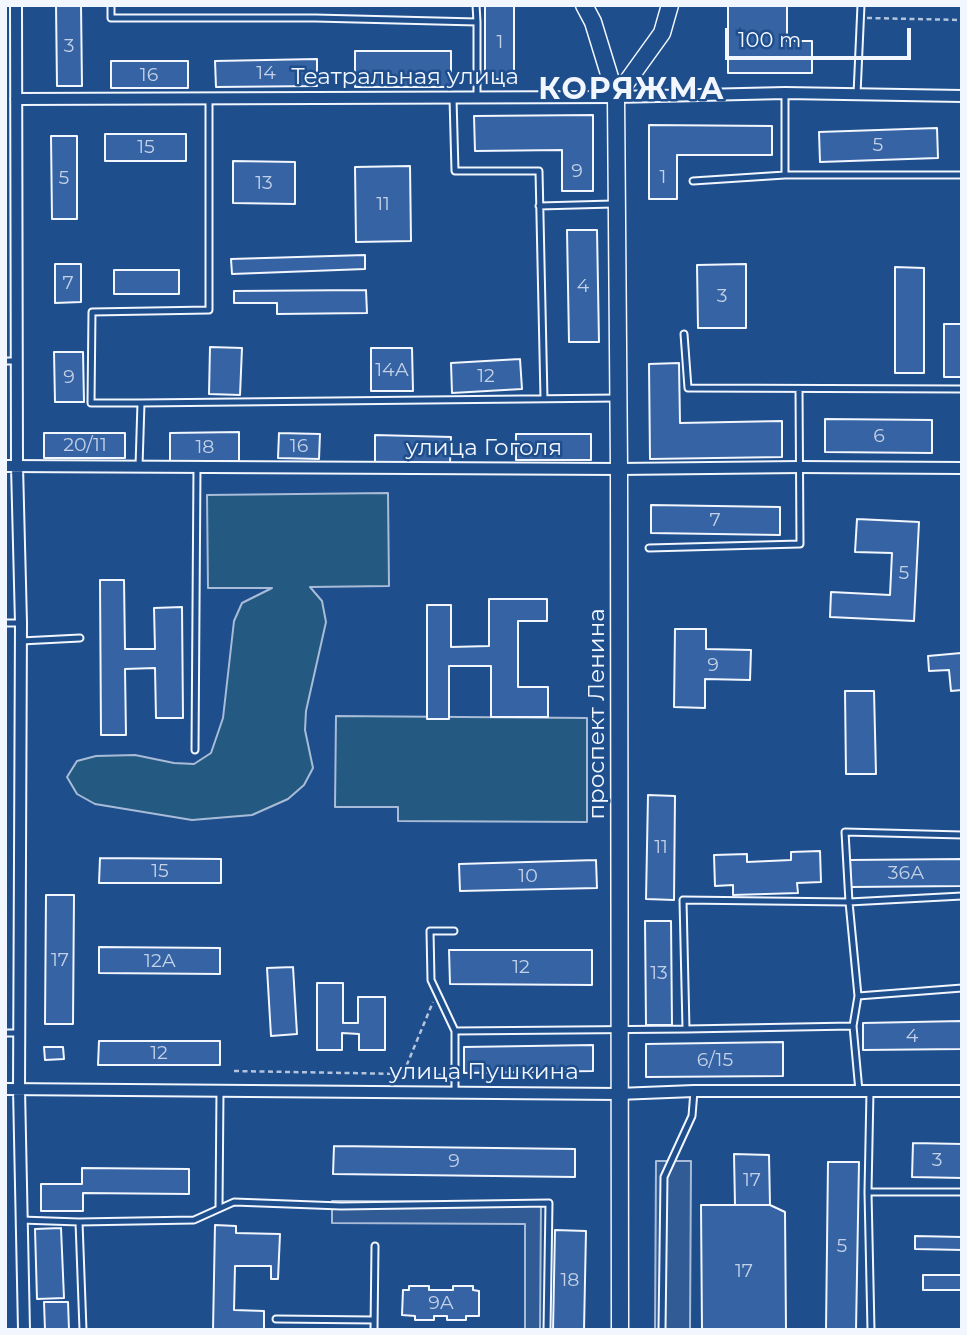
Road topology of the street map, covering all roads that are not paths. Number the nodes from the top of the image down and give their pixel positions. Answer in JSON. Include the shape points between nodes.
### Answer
{"nodes":[{"id":1,"x":16,"y":5,"type":"edge"},
{"id":2,"x":111,"y":5,"type":"edge"},
{"id":3,"x":476,"y":5,"type":"edge"},
{"id":4,"x":584,"y":5,"type":"edge"},
{"id":5,"x":670,"y":5,"type":"edge"},
{"id":6,"x":860,"y":5,"type":"edge"},
{"id":7,"x":477,"y":22,"type":"junction"},
{"id":8,"x":785,"y":93,"type":"junction"},
{"id":9,"x":857,"y":94,"type":"junction"},
{"id":10,"x":962,"y":96,"type":"edge"},
{"id":11,"x":616,"y":97,"type":"junction"},
{"id":12,"x":453,"y":98,"type":"junction"},
{"id":13,"x":477,"y":98,"type":"junction"},
{"id":14,"x":16,"y":99,"type":"junction"},
{"id":15,"x":209,"y":99,"type":"junction"},
{"id":16,"x":785,"y":174,"type":"junction"},
{"id":17,"x":962,"y":175,"type":"edge"},
{"id":18,"x":693,"y":181,"type":"dead end"},
{"id":19,"x":617,"y":204,"type":"junction"},
{"id":20,"x":540,"y":206,"type":"junction"},
{"id":21,"x":684,"y":334,"type":"dead end"},
{"id":22,"x":11,"y":361,"type":"edge"},
{"id":23,"x":799,"y":388,"type":"junction"},
{"id":24,"x":962,"y":389,"type":"edge"},
{"id":25,"x":544,"y":398,"type":"junction"},
{"id":26,"x":618,"y":398,"type":"junction"},
{"id":27,"x":141,"y":403,"type":"junction"},
{"id":28,"x":11,"y":466,"type":"edge"},
{"id":29,"x":139,"y":467,"type":"junction"},
{"id":30,"x":197,"y":467,"type":"junction"},
{"id":31,"x":800,"y":467,"type":"junction"},
{"id":32,"x":962,"y":468,"type":"edge"},
{"id":33,"x":619,"y":469,"type":"junction"},
{"id":34,"x":649,"y":548,"type":"dead end"},
{"id":35,"x":5,"y":623,"type":"edge"},
{"id":36,"x":21,"y":623,"type":"junction"},
{"id":37,"x":80,"y":638,"type":"dead end"},
{"id":38,"x":21,"y":641,"type":"junction"},
{"id":39,"x":195,"y":750,"type":"dead end"},
{"id":40,"x":962,"y":835,"type":"edge"},
{"id":41,"x":962,"y":896,"type":"edge"},
{"id":42,"x":849,"y":902,"type":"junction"},
{"id":43,"x":454,"y":931,"type":"dead end"},
{"id":44,"x":962,"y":988,"type":"edge"},
{"id":45,"x":858,"y":996,"type":"junction"},
{"id":46,"x":853,"y":1026,"type":"junction"},
{"id":47,"x":687,"y":1029,"type":"junction"},
{"id":48,"x":619,"y":1030,"type":"junction"},
{"id":49,"x":455,"y":1031,"type":"junction"},
{"id":50,"x":5,"y":1033,"type":"edge"},
{"id":51,"x":19,"y":1033,"type":"junction"},
{"id":52,"x":5,"y":1089,"type":"edge"},
{"id":53,"x":19,"y":1089,"type":"junction"},
{"id":54,"x":220,"y":1091,"type":"junction"},
{"id":55,"x":694,"y":1091,"type":"junction"},
{"id":56,"x":865,"y":1091,"type":"junction"},
{"id":57,"x":962,"y":1091,"type":"edge"},
{"id":58,"x":455,"y":1093,"type":"junction"},
{"id":59,"x":618,"y":1094,"type":"junction"},
{"id":60,"x":868,"y":1192,"type":"junction"},
{"id":61,"x":962,"y":1192,"type":"edge"},
{"id":62,"x":219,"y":1208,"type":"junction"},
{"id":63,"x":21,"y":1220,"type":"junction"},
{"id":64,"x":79,"y":1222,"type":"junction"},
{"id":65,"x":375,"y":1245,"type":"dead end"},
{"id":66,"x":276,"y":1319,"type":"dead end"},
{"id":67,"x":374,"y":1320,"type":"junction"},
{"id":68,"x":24,"y":1330,"type":"edge"},
{"id":69,"x":83,"y":1330,"type":"edge"},
{"id":70,"x":374,"y":1330,"type":"edge"},
{"id":71,"x":547,"y":1330,"type":"edge"},
{"id":72,"x":620,"y":1330,"type":"edge"},
{"id":73,"x":662,"y":1330,"type":"edge"},
{"id":74,"x":871,"y":1330,"type":"edge"}],
"edges":[{"from":1,"to":14,"type":"street"},
{"from":2,"to":7,"type":"lane","via":[[111,18]]},
{"from":3,"to":7,"type":"lane"},
{"from":4,"to":11,"type":"street","name":"проспект Ленина"},
{"from":5,"to":11,"type":"street","via":[[662,33]]},
{"from":6,"to":9,"type":"lane"},
{"from":7,"to":13,"type":"lane"},
{"from":8,"to":9,"type":"street","name":"Театральная улица"},
{"from":8,"to":11,"type":"street","name":"Театральная улица"},
{"from":8,"to":16,"type":"lane"},
{"from":9,"to":10,"type":"street","name":"Театральная улица"},
{"from":11,"to":13,"type":"street","name":"Театральная улица"},
{"from":11,"to":19,"type":"street","name":"проспект Ленина"},
{"from":12,"to":13,"type":"street","name":"Театральная улица"},
{"from":12,"to":15,"type":"street","name":"Театральная улица"},
{"from":12,"to":20,"type":"lane","via":[[455,171],[539,171]]},
{"from":14,"to":15,"type":"street","name":"Театральная улица"},
{"from":14,"to":22,"type":"street"},
{"from":15,"to":27,"type":"lane","via":[[209,310],[92,312],[91,403]]},
{"from":16,"to":17,"type":"lane"},
{"from":16,"to":18,"type":"lane"},
{"from":19,"to":20,"type":"lane"},
{"from":19,"to":26,"type":"street","name":"проспект Ленина"},
{"from":20,"to":25,"type":"lane"},
{"from":21,"to":23,"type":"lane","via":[[688,388]]},
{"from":22,"to":28,"type":"street"},
{"from":23,"to":24,"type":"lane"},
{"from":23,"to":31,"type":"lane"},
{"from":25,"to":26,"type":"lane"},
{"from":25,"to":27,"type":"lane"},
{"from":26,"to":33,"type":"street","name":"проспект Ленина"},
{"from":27,"to":29,"type":"lane"},
{"from":28,"to":29,"type":"street","name":"улица Гоголя"},
{"from":28,"to":36,"type":"street"},
{"from":29,"to":30,"type":"street","name":"улица Гоголя"},
{"from":30,"to":33,"type":"street","name":"улица Гоголя"},
{"from":30,"to":39,"type":"lane"},
{"from":31,"to":32,"type":"street","name":"улица Гоголя"},
{"from":31,"to":33,"type":"street","name":"улица Гоголя"},
{"from":31,"to":34,"type":"lane","via":[[800,544]]},
{"from":33,"to":48,"type":"street","name":"проспект Ленина"},
{"from":35,"to":36,"type":"lane"},
{"from":36,"to":38,"type":"street"},
{"from":37,"to":38,"type":"lane"},
{"from":38,"to":51,"type":"street"},
{"from":40,"to":42,"type":"lane","via":[[845,832]]},
{"from":41,"to":42,"type":"lane"},
{"from":42,"to":45,"type":"lane"},
{"from":42,"to":47,"type":"lane","via":[[683,900]]},
{"from":43,"to":49,"type":"lane","via":[[430,931],[431,980]]},
{"from":44,"to":45,"type":"lane"},
{"from":45,"to":46,"type":"lane"},
{"from":46,"to":47,"type":"lane"},
{"from":46,"to":56,"type":"lane"},
{"from":47,"to":48,"type":"lane"},
{"from":48,"to":49,"type":"lane"},
{"from":48,"to":59,"type":"street","name":"проспект Ленина"},
{"from":49,"to":58,"type":"lane"},
{"from":50,"to":51,"type":"lane"},
{"from":51,"to":53,"type":"street"},
{"from":52,"to":53,"type":"street","name":"улица Пушкина"},
{"from":53,"to":54,"type":"street","name":"улица Пушкина"},
{"from":53,"to":63,"type":"street"},
{"from":54,"to":58,"type":"street","name":"улица Пушкина"},
{"from":54,"to":62,"type":"lane"},
{"from":55,"to":56,"type":"street","name":"улица Пушкина"},
{"from":55,"to":59,"type":"street","name":"улица Пушкина"},
{"from":55,"to":73,"type":"lane","via":[[692,1116],[663,1177]]},
{"from":56,"to":57,"type":"street","name":"улица Пушкина"},
{"from":56,"to":60,"type":"lane"},
{"from":58,"to":59,"type":"street","name":"улица Пушкина"},
{"from":59,"to":72,"type":"street","name":"проспект Ленина"},
{"from":60,"to":61,"type":"lane"},
{"from":60,"to":74,"type":"lane"},
{"from":62,"to":64,"type":"lane","via":[[194,1220]]},
{"from":62,"to":71,"type":"lane","via":[[234,1202],[341,1206],[549,1203]]},
{"from":63,"to":64,"type":"lane"},
{"from":63,"to":68,"type":"street"},
{"from":64,"to":69,"type":"lane"},
{"from":65,"to":67,"type":"lane"},
{"from":66,"to":67,"type":"lane"},
{"from":67,"to":70,"type":"lane"}]}
